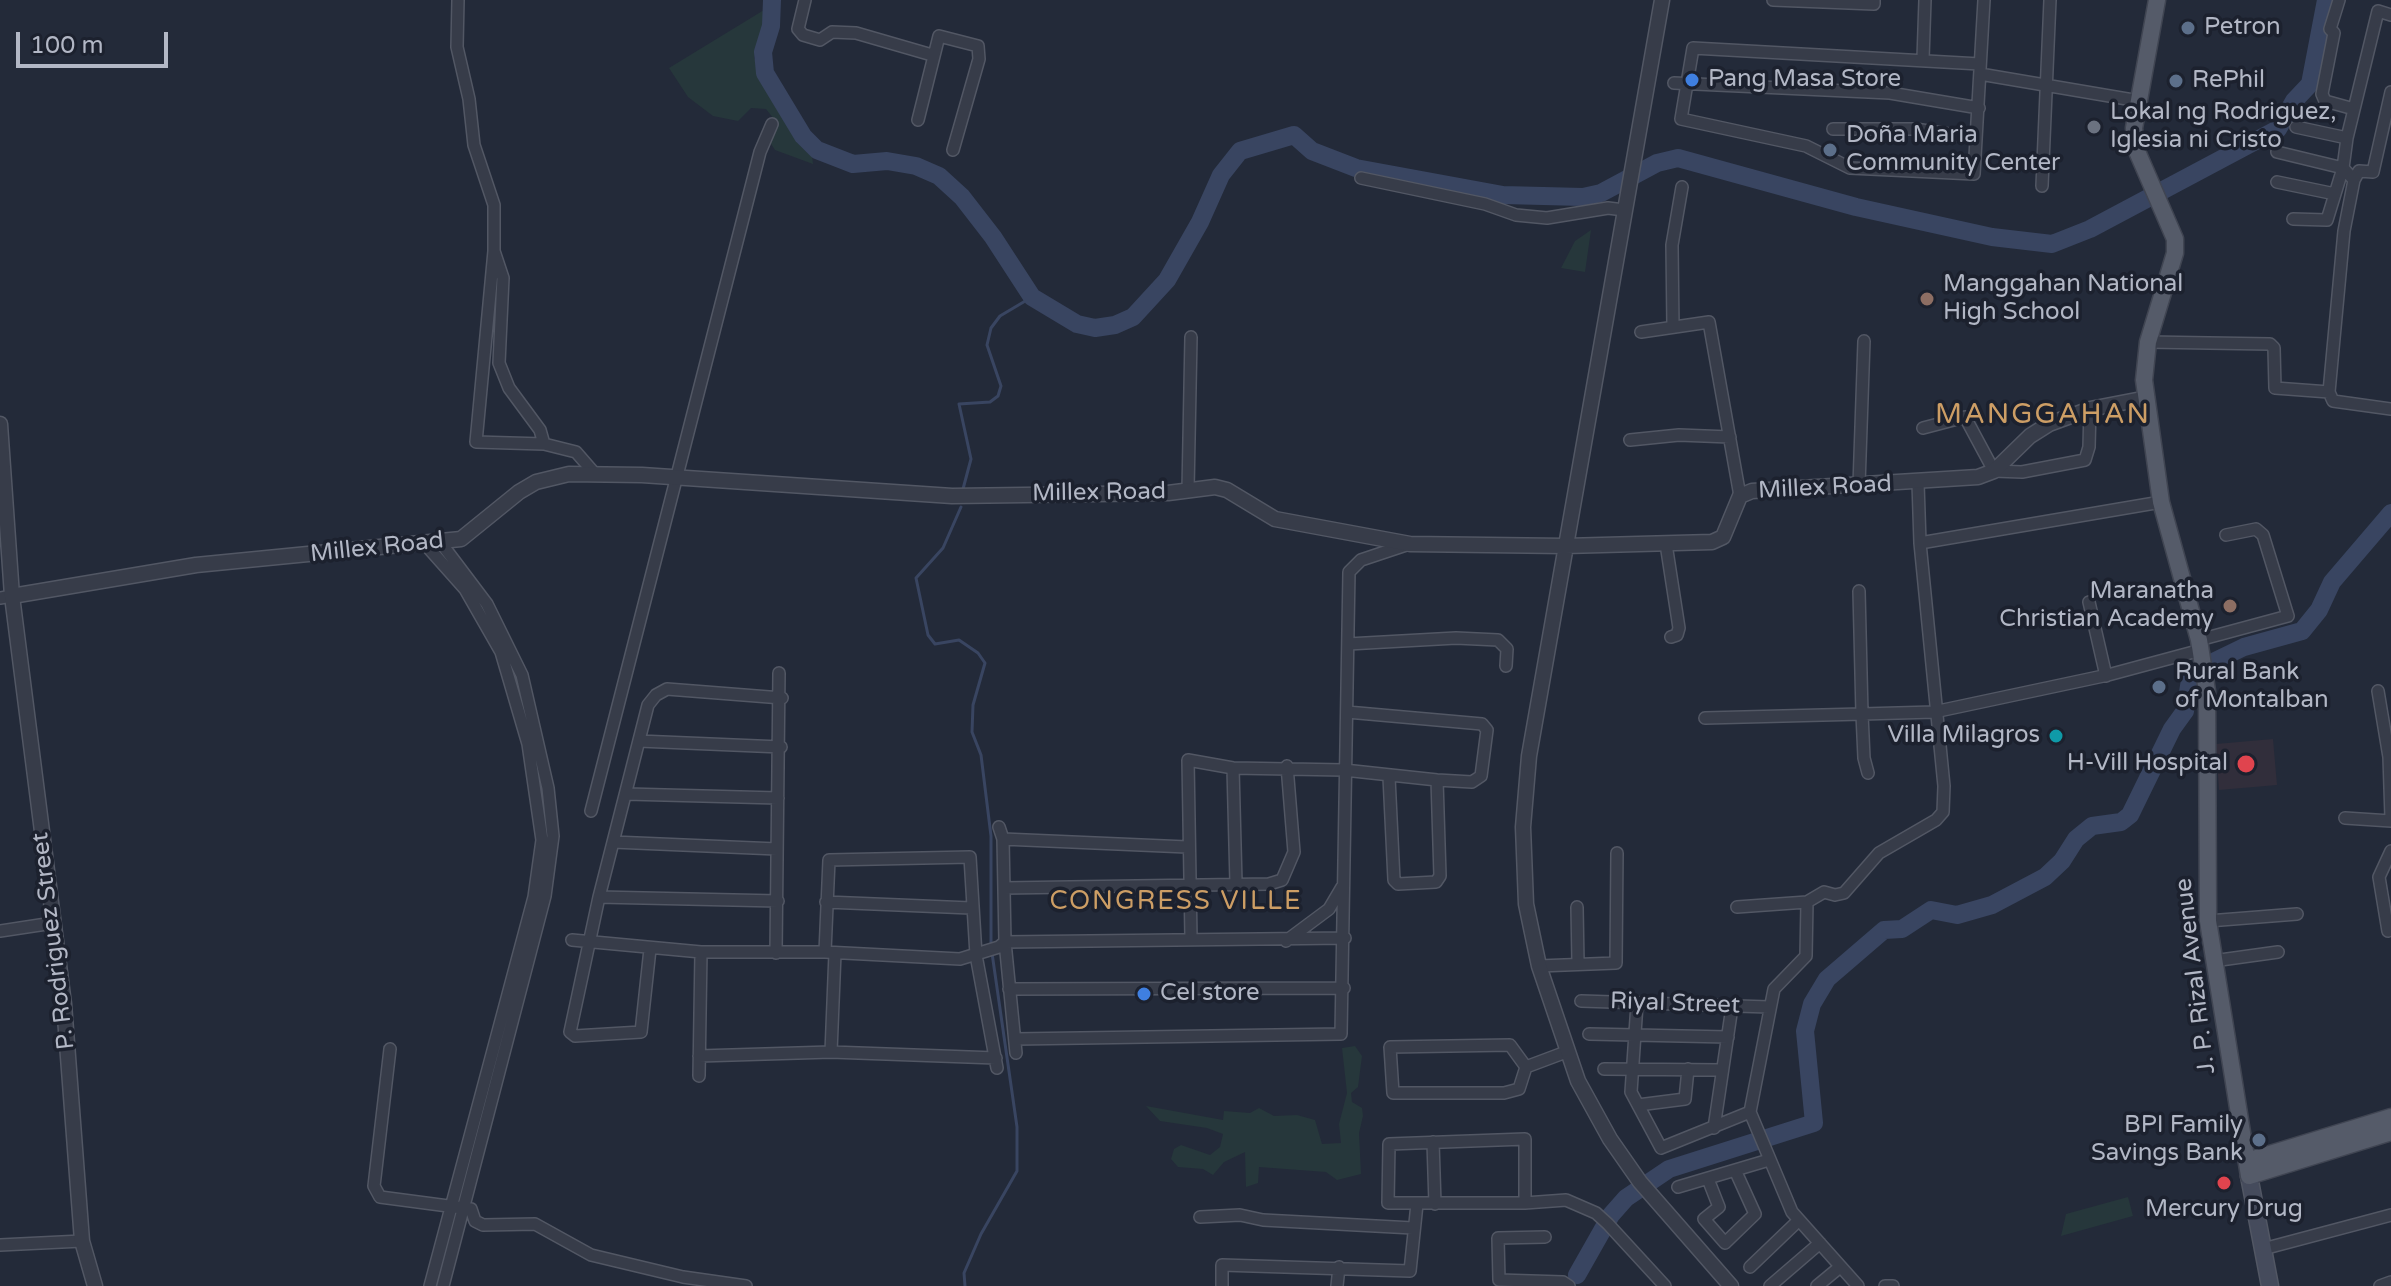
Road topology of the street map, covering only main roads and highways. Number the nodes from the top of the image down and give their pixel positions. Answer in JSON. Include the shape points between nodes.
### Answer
{"nodes":[{"id":1,"x":2157,"y":0,"type":"edge"},
{"id":2,"x":2391,"y":1117,"type":"edge"},
{"id":3,"x":2391,"y":1132,"type":"edge"},
{"id":4,"x":2248,"y":1168,"type":"junction"},
{"id":5,"x":2270,"y":1286,"type":"edge"}],
"edges":[{"from":1,"to":4,"type":"main road","name":"J. P. Rizal Avenue","via":[[2135,139],[2144,173],[2175,239],[2175,253],[2148,342],[2144,380],[2161,502],[2200,645],[2207,691],[2208,921]]},
{"from":2,"to":4,"type":"main road"},
{"from":3,"to":4,"type":"main road"},
{"from":4,"to":5,"type":"main road","name":"J. P. Rizal Avenue"}]}
